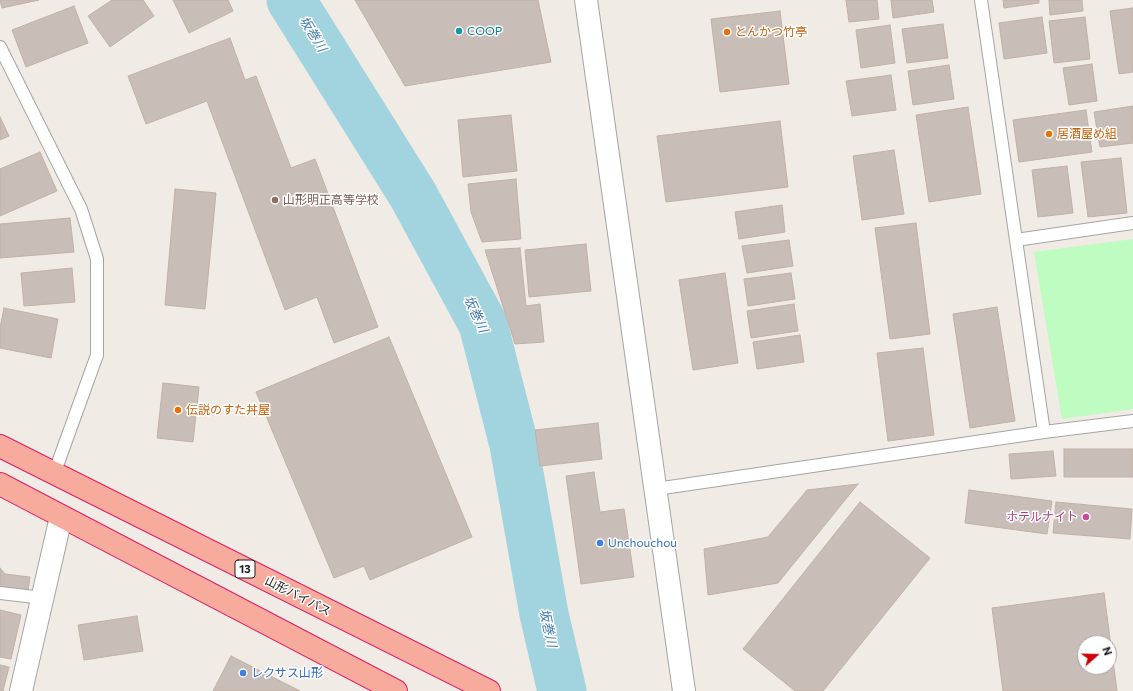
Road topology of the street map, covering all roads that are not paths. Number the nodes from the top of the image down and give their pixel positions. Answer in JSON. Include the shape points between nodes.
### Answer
{"nodes":[{"id":1,"x":586,"y":0,"type":"edge"},
{"id":2,"x":981,"y":0,"type":"edge"},
{"id":3,"x":0,"y":47,"type":"edge"},
{"id":4,"x":1133,"y":223,"type":"edge"},
{"id":5,"x":1016,"y":240,"type":"junction"},
{"id":6,"x":1133,"y":421,"type":"edge"},
{"id":7,"x":1044,"y":432,"type":"junction"},
{"id":8,"x":0,"y":441,"type":"edge"},
{"id":9,"x":0,"y":446,"type":"edge"},
{"id":10,"x":51,"y":472,"type":"junction"},
{"id":11,"x":0,"y":484,"type":"edge"},
{"id":12,"x":656,"y":489,"type":"junction"},
{"id":13,"x":61,"y":517,"type":"junction"},
{"id":14,"x":0,"y":593,"type":"edge"},
{"id":15,"x":43,"y":598,"type":"junction"},
{"id":16,"x":21,"y":691,"type":"edge"},
{"id":17,"x":396,"y":691,"type":"edge"},
{"id":18,"x":489,"y":691,"type":"edge"},
{"id":19,"x":684,"y":691,"type":"edge"}],
"edges":[{"from":1,"to":12,"type":"street"},
{"from":2,"to":5,"type":"lane"},
{"from":3,"to":10,"type":"lane","via":[[81,209],[97,259],[97,355]]},
{"from":4,"to":5,"type":"lane"},
{"from":5,"to":7,"type":"lane"},
{"from":6,"to":7,"type":"lane"},
{"from":7,"to":12,"type":"lane"},
{"from":8,"to":10,"type":"highway"},
{"from":9,"to":10,"type":"highway","name":"山形バイパス","number":"13"},
{"from":10,"to":18,"type":"highway","name":"山形バイパス","number":"13"},
{"from":11,"to":13,"type":"highway"},
{"from":12,"to":19,"type":"street"},
{"from":13,"to":15,"type":"street"},
{"from":13,"to":17,"type":"highway"},
{"from":14,"to":15,"type":"lane"},
{"from":15,"to":16,"type":"street"}]}
